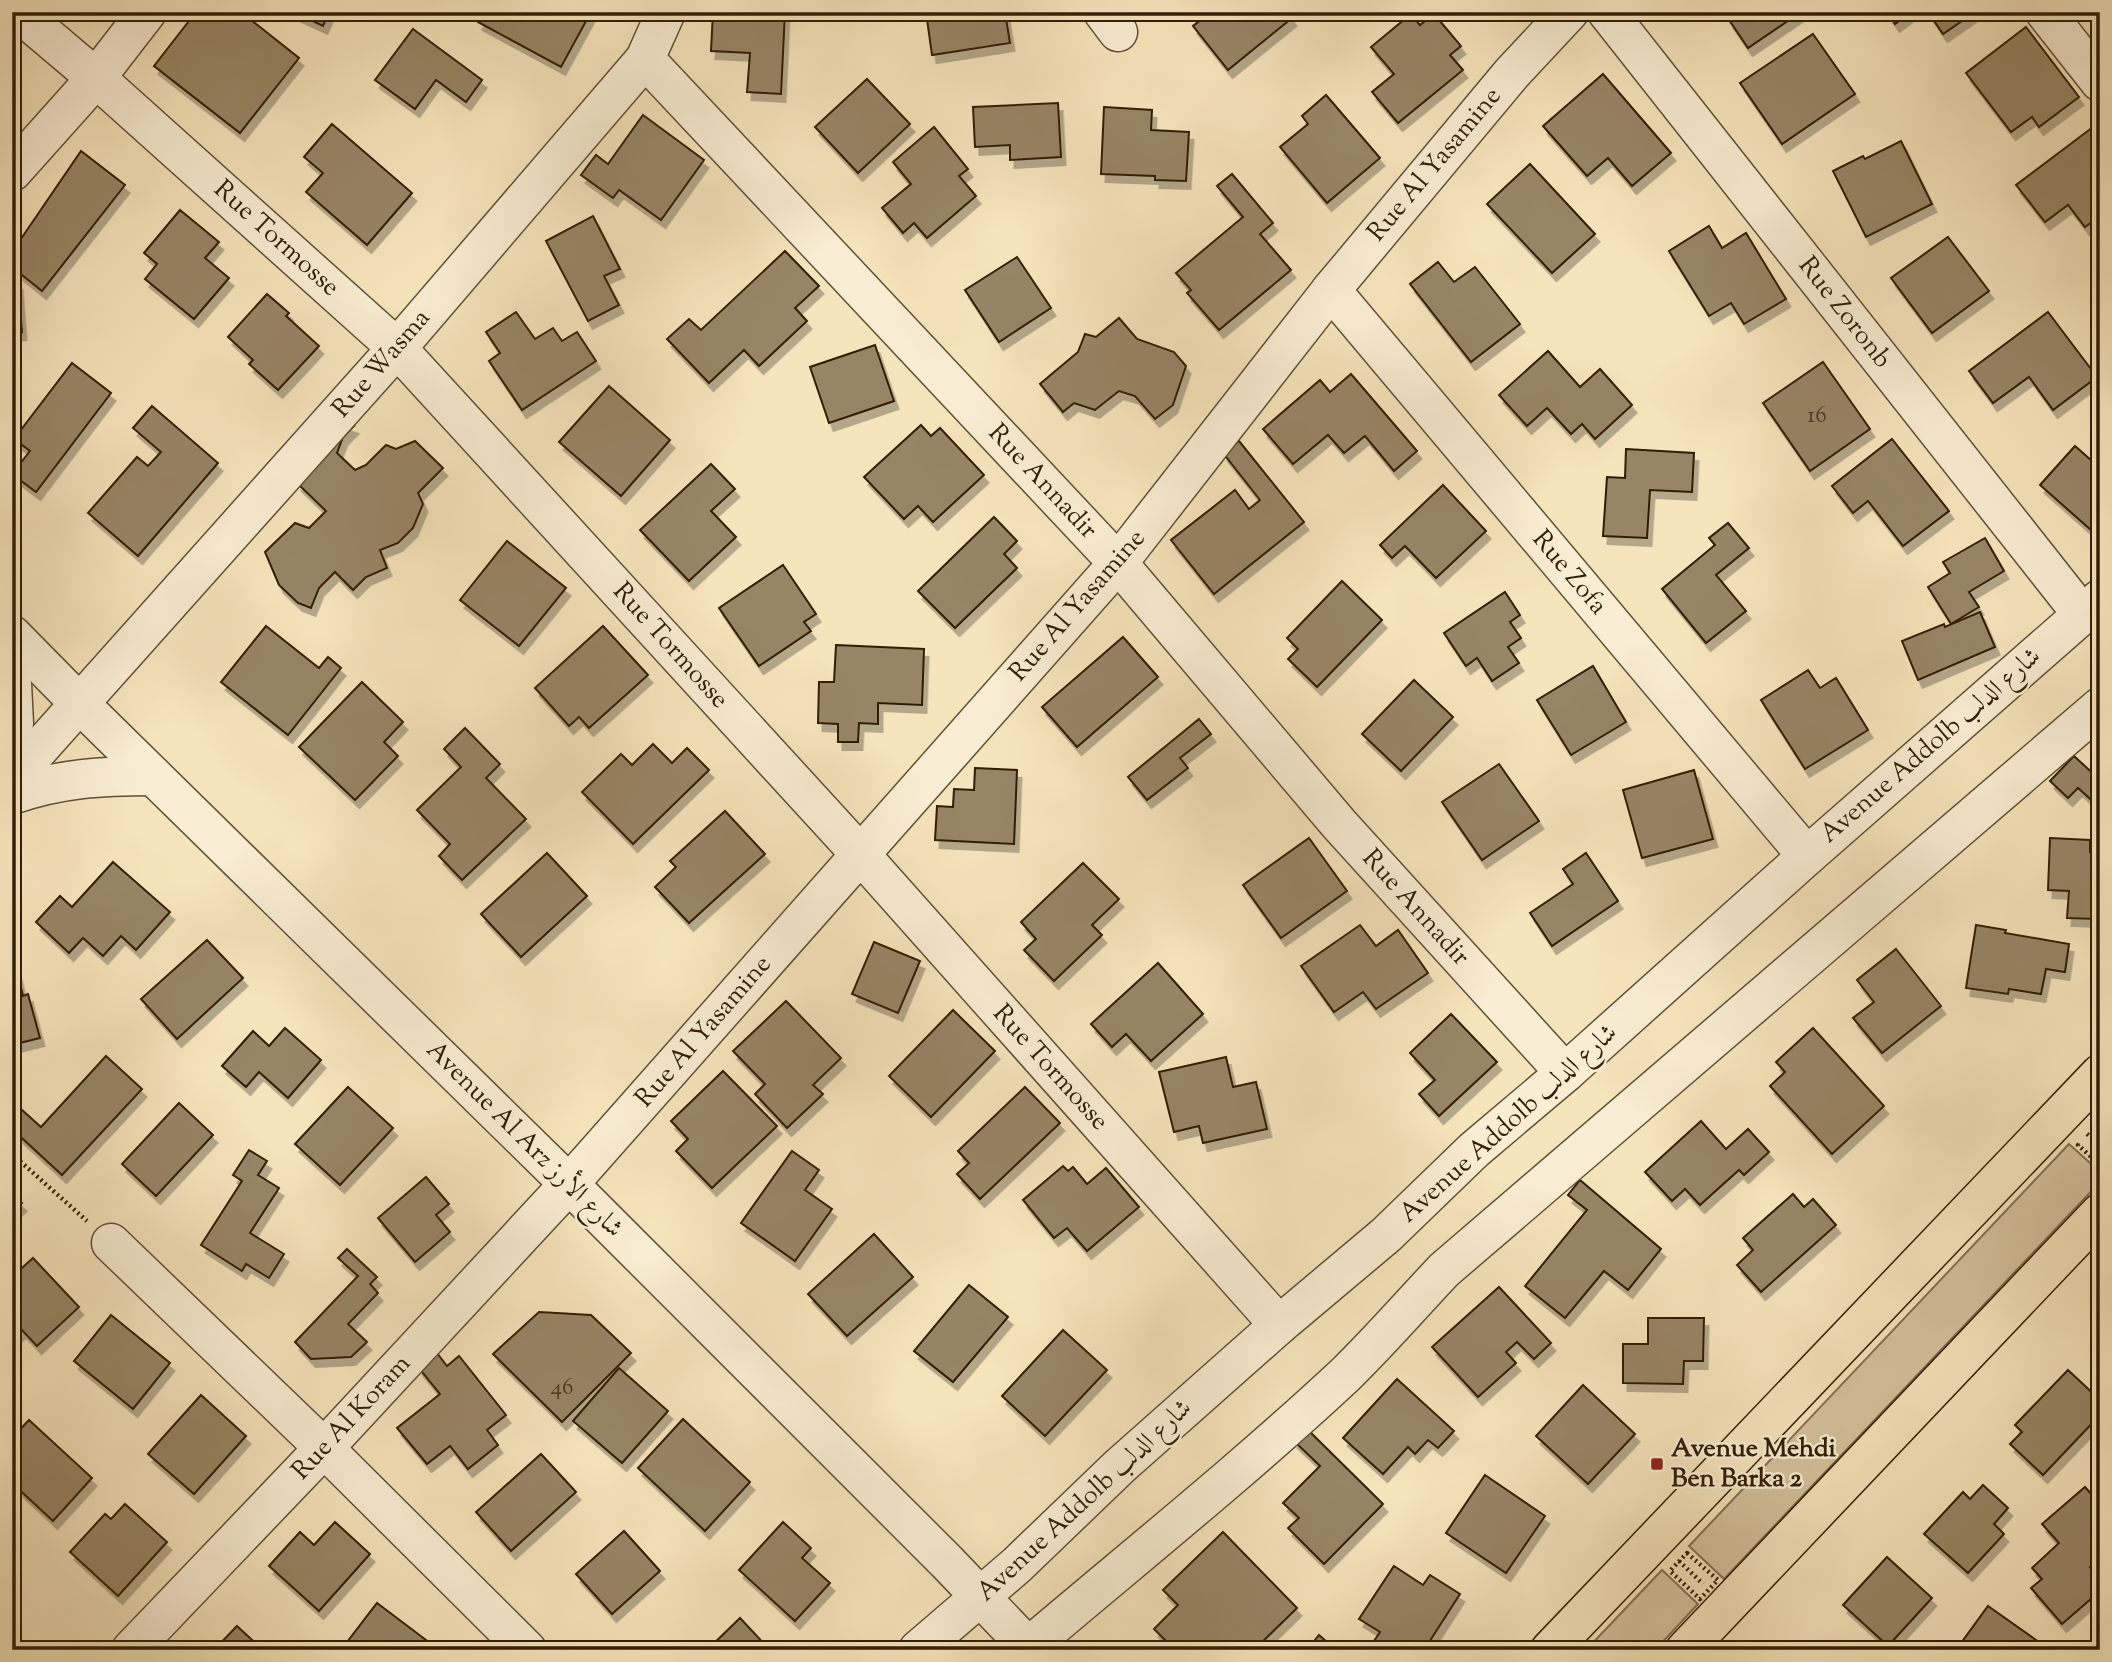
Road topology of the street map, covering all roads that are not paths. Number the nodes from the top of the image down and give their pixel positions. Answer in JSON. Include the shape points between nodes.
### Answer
{"nodes":[{"id":1,"x":18,"y":12,"type":"edge"},
{"id":2,"x":147,"y":12,"type":"edge"},
{"id":3,"x":666,"y":12,"type":"edge"},
{"id":4,"x":1569,"y":12,"type":"edge"},
{"id":5,"x":1607,"y":12,"type":"edge"},
{"id":6,"x":2045,"y":12,"type":"edge"},
{"id":7,"x":645,"y":59,"type":"junction"},
{"id":8,"x":96,"y":78,"type":"junction"},
{"id":9,"x":2100,"y":82,"type":"edge"},
{"id":10,"x":12,"y":172,"type":"edge"},
{"id":11,"x":1331,"y":290,"type":"junction"},
{"id":12,"x":397,"y":348,"type":"junction"},
{"id":13,"x":1118,"y":563,"type":"junction"},
{"id":14,"x":2091,"y":606,"type":"edge"},
{"id":15,"x":12,"y":635,"type":"edge"},
{"id":16,"x":12,"y":684,"type":"edge"},
{"id":17,"x":79,"y":703,"type":"junction"},
{"id":18,"x":2100,"y":707,"type":"edge"},
{"id":19,"x":12,"y":738,"type":"edge"},
{"id":20,"x":153,"y":775,"type":"junction"},
{"id":21,"x":12,"y":779,"type":"edge"},
{"id":22,"x":12,"y":795,"type":"edge"},
{"id":23,"x":860,"y":855,"type":"junction"},
{"id":24,"x":1807,"y":856,"type":"junction"},
{"id":25,"x":1565,"y":1073,"type":"junction"},
{"id":26,"x":2100,"y":1074,"type":"edge"},
{"id":27,"x":569,"y":1184,"type":"junction"},
{"id":28,"x":2098,"y":1219,"type":"edge"},
{"id":29,"x":111,"y":1242,"type":"road end"},
{"id":30,"x":1279,"y":1325,"type":"junction"},
{"id":31,"x":324,"y":1448,"type":"junction"},
{"id":32,"x":981,"y":1597,"type":"junction"},
{"id":33,"x":1028,"y":1649,"type":"edge"},
{"id":34,"x":131,"y":1650,"type":"edge"},
{"id":35,"x":527,"y":1650,"type":"edge"},
{"id":36,"x":918,"y":1650,"type":"edge"},
{"id":37,"x":1550,"y":1650,"type":"edge"},
{"id":38,"x":1685,"y":1650,"type":"edge"}],
"edges":[{"from":1,"to":8,"type":"street","name":"Rue Tormosse"},
{"from":2,"to":8,"type":"street"},
{"from":3,"to":7,"type":"street","name":"Rue Wasma"},
{"from":4,"to":11,"type":"street","name":"Rue Al Yasamine"},
{"from":5,"to":14,"type":"street","name":"Rue Zoronb"},
{"from":6,"to":9,"type":"street"},
{"from":7,"to":12,"type":"street","name":"Rue Wasma"},
{"from":7,"to":13,"type":"street","name":"Rue Annadir"},
{"from":8,"to":10,"type":"street"},
{"from":8,"to":12,"type":"street","name":"Rue Tormosse"},
{"from":11,"to":13,"type":"street","name":"Rue Al Yasamine"},
{"from":11,"to":24,"type":"street","name":"Rue Zofa"},
{"from":12,"to":17,"type":"street","name":"Rue Wasma"},
{"from":12,"to":23,"type":"street","name":"Rue Tormosse"},
{"from":13,"to":23,"type":"street","name":"Rue Al Yasamine"},
{"from":13,"to":25,"type":"street","name":"Rue Annadir","via":[[1339,824]]},
{"from":14,"to":24,"type":"street","name":"Avenue Addolb شارع الدلب"},
{"from":15,"to":17,"type":"street","name":"Avenue Al Arz شارع الأرز"},
{"from":16,"to":19,"type":"street"},
{"from":17,"to":20,"type":"street","name":"Avenue Al Arz شارع الأرز"},
{"from":17,"to":21,"type":"street","name":"Rue Wasma"},
{"from":18,"to":33,"type":"street","via":[[1444,1270],[1346,1373]]},
{"from":20,"to":22,"type":"street","via":[[86,777]]},
{"from":20,"to":27,"type":"street","name":"Avenue Al Arz شارع الأرز"},
{"from":23,"to":27,"type":"street","name":"Rue Al Yasamine"},
{"from":23,"to":30,"type":"street","name":"Rue Tormosse"},
{"from":24,"to":25,"type":"street","name":"Avenue Addolb شارع الدلب"},
{"from":25,"to":30,"type":"street","name":"Avenue Addolb شارع الدلب"},
{"from":26,"to":37,"type":"main road"},
{"from":27,"to":31,"type":"street","name":"Rue Al Koram"},
{"from":27,"to":32,"type":"street","name":"Avenue Al Arz شارع الأرز"},
{"from":28,"to":38,"type":"main road"},
{"from":29,"to":31,"type":"street"},
{"from":30,"to":32,"type":"street","name":"Avenue Addolb شارع الدلب"},
{"from":31,"to":34,"type":"street","name":"Rue Al Koram"},
{"from":31,"to":35,"type":"street"},
{"from":32,"to":33,"type":"street","name":"Avenue Al Arz شارع الأرز"},
{"from":32,"to":36,"type":"street","name":"Avenue Addolb شارع الدلب"}]}
